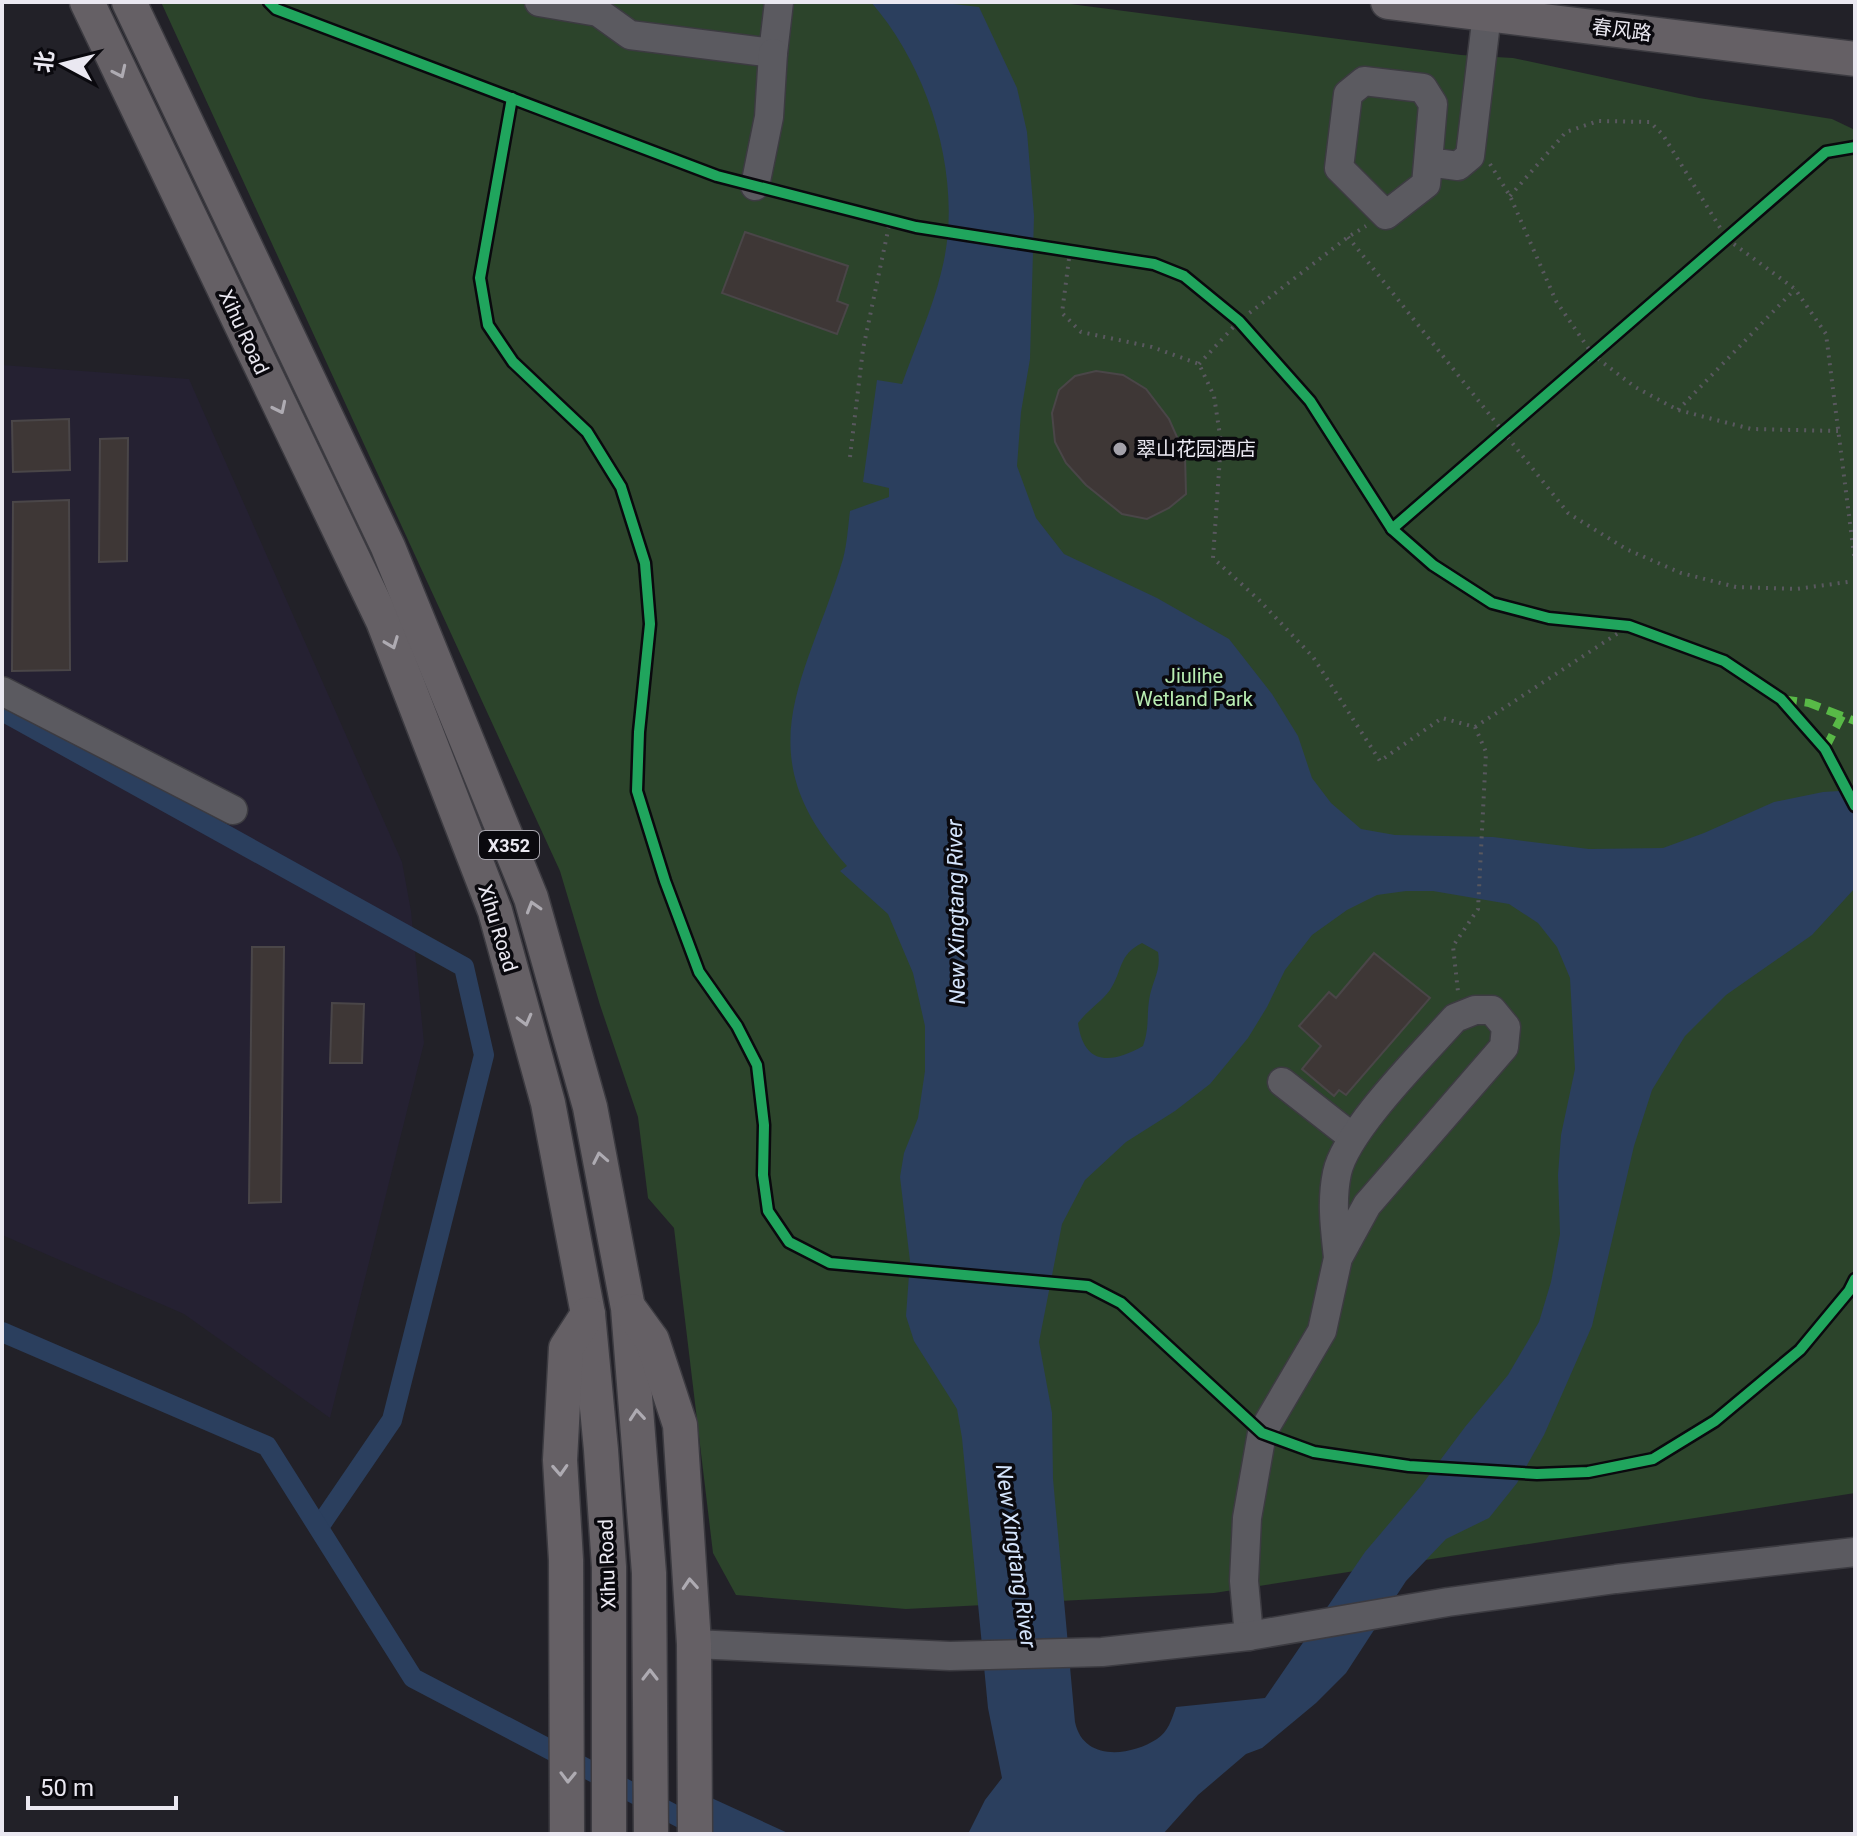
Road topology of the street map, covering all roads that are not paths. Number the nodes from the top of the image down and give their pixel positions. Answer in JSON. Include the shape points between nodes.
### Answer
{"nodes":[{"id":1,"x":87,"y":2,"type":"edge"},
{"id":2,"x":129,"y":2,"type":"edge"},
{"id":3,"x":539,"y":2,"type":"edge"},
{"id":4,"x":779,"y":2,"type":"edge"},
{"id":5,"x":1388,"y":2,"type":"edge"},
{"id":6,"x":1487,"y":14,"type":"junction"},
{"id":7,"x":773,"y":53,"type":"junction"},
{"id":8,"x":1855,"y":59,"type":"edge"},
{"id":9,"x":1428,"y":162,"type":"junction"},
{"id":10,"x":755,"y":186,"type":"dead end"},
{"id":11,"x":2,"y":691,"type":"edge"},
{"id":12,"x":233,"y":810,"type":"dead end"},
{"id":13,"x":1282,"y":1082,"type":"dead end"},
{"id":14,"x":1352,"y":1137,"type":"junction"},
{"id":15,"x":1338,"y":1258,"type":"junction"},
{"id":16,"x":628,"y":1308,"type":"junction"},
{"id":17,"x":588,"y":1314,"type":"junction"},
{"id":18,"x":1855,"y":1552,"type":"edge"},
{"id":19,"x":1249,"y":1636,"type":"junction"},
{"id":20,"x":694,"y":1644,"type":"junction"},
{"id":21,"x":567,"y":1834,"type":"edge"},
{"id":22,"x":609,"y":1834,"type":"edge"},
{"id":23,"x":651,"y":1834,"type":"edge"},
{"id":24,"x":695,"y":1834,"type":"edge"}],
"edges":[{"from":1,"to":17,"type":"main road","name":"Xihu Road","number":"X352","one_way":true,"via":[[383,621],[495,911],[548,1103]]},
{"from":16,"to":2,"type":"main road","name":"Xihu Road","number":"X352","one_way":true,"via":[[590,1107],[531,898],[388,547]]},
{"from":3,"to":7,"type":"street","via":[[598,12],[630,35]]},
{"from":4,"to":7,"type":"street"},
{"from":5,"to":6,"type":"main road","name":"春风路"},
{"from":6,"to":8,"type":"main road","name":"春风路"},
{"from":6,"to":9,"type":"street","via":[[1470,156],[1458,166]]},
{"from":7,"to":10,"type":"street","via":[[769,117]]},
{"from":9,"to":9,"type":"street","via":[[1433,104],[1423,88],[1364,81],[1348,94],[1339,168],[1386,215],[1426,184]]},
{"from":11,"to":12,"type":"street"},
{"from":13,"to":14,"type":"street"},
{"from":14,"to":15,"type":"street","via":[[1338,1170],[1333,1208]]},
{"from":14,"to":15,"type":"street","via":[[1455,1018],[1492,1010],[1506,1027],[1504,1047],[1367,1205]]},
{"from":15,"to":19,"type":"street","via":[[1322,1331],[1262,1433],[1246,1533]]},
{"from":20,"to":16,"type":"main road","one_way":true,"via":[[680,1425],[652,1340]]},
{"from":23,"to":16,"type":"main road","name":"Xihu Road","number":"X352","one_way":true,"via":[[649,1573]]},
{"from":17,"to":21,"type":"main road","one_way":true,"via":[[566,1348],[560,1460],[566,1560]]},
{"from":17,"to":22,"type":"main road","name":"Xihu Road","number":"X352","via":[[609,1567]]},
{"from":18,"to":19,"type":"street","via":[[1448,1602]]},
{"from":19,"to":20,"type":"street","via":[[1102,1652],[950,1656]]},
{"from":20,"to":24,"type":"main road"}]}
